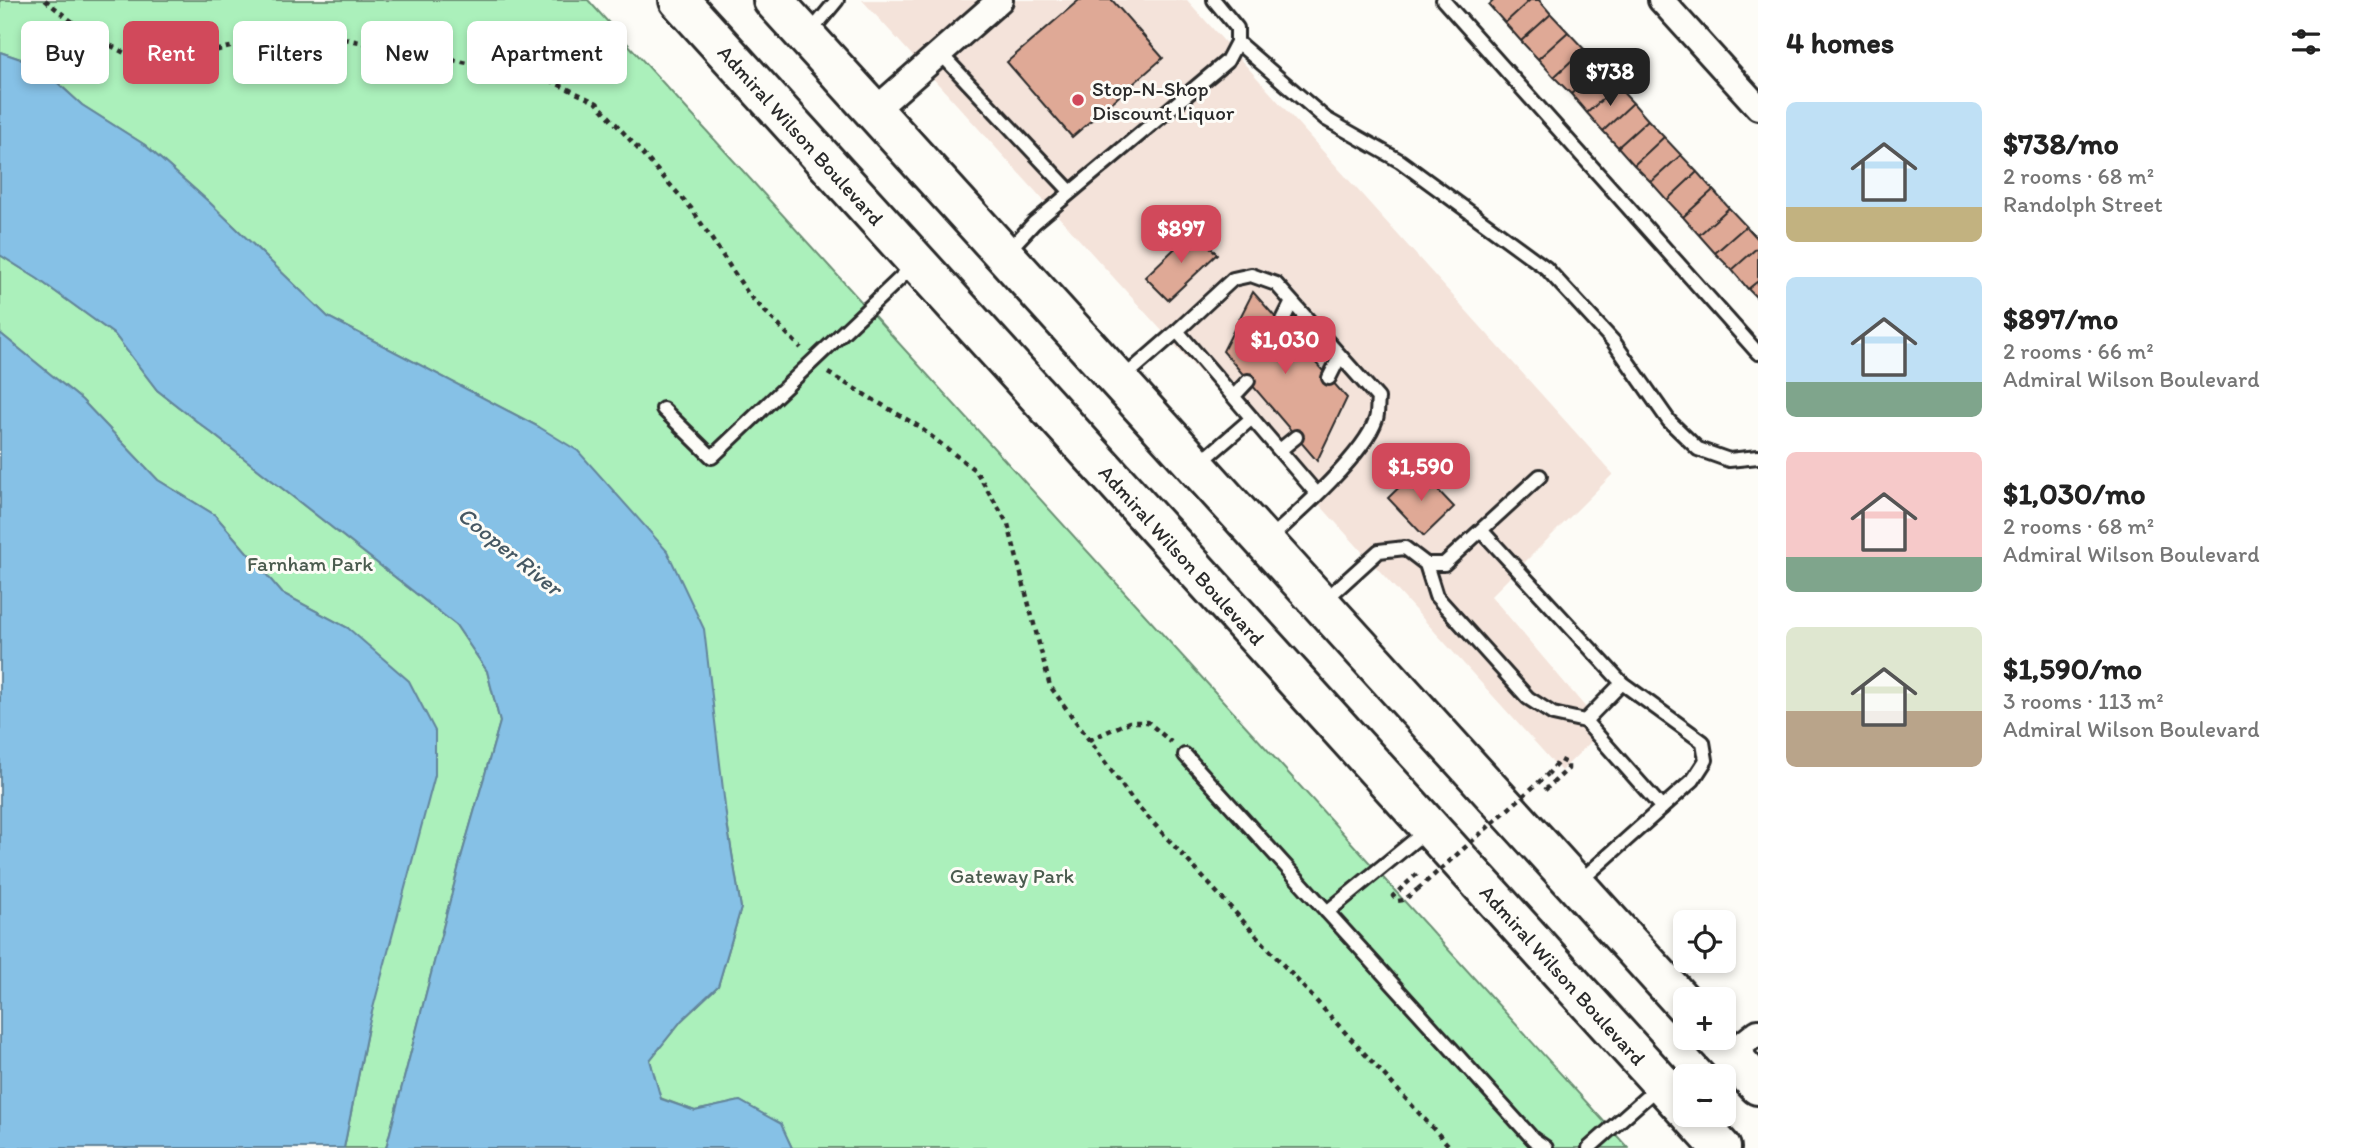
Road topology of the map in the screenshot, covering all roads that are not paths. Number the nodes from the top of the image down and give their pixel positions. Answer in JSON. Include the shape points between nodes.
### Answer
{"nodes":[{"id":1,"x":679,"y":0,"type":"edge"},
{"id":2,"x":773,"y":0,"type":"edge"},
{"id":3,"x":837,"y":0,"type":"edge"},
{"id":4,"x":1000,"y":0,"type":"edge"},
{"id":5,"x":1214,"y":0,"type":"edge"},
{"id":6,"x":1443,"y":0,"type":"edge"},
{"id":7,"x":1661,"y":0,"type":"edge"},
{"id":8,"x":807,"y":37,"type":"junction"},
{"id":9,"x":1237,"y":42,"type":"junction"},
{"id":10,"x":940,"y":54,"type":"junction"},
{"id":11,"x":1758,"y":107,"type":"edge"},
{"id":12,"x":874,"y":111,"type":"junction"},
{"id":13,"x":1070,"y":192,"type":"junction"},
{"id":14,"x":1004,"y":255,"type":"junction"},
{"id":15,"x":916,"y":262,"type":"junction"},
{"id":16,"x":1292,"y":302,"type":"junction"},
{"id":17,"x":1281,"y":324,"type":"dead end"},
{"id":18,"x":1177,"y":331,"type":"junction"},
{"id":19,"x":1758,"y":353,"type":"edge"},
{"id":20,"x":1340,"y":356,"type":"junction"},
{"id":21,"x":1329,"y":378,"type":"dead end"},
{"id":22,"x":1119,"y":381,"type":"junction"},
{"id":23,"x":1248,"y":382,"type":"dead end"},
{"id":24,"x":1234,"y":396,"type":"junction"},
{"id":25,"x":663,"y":409,"type":"dead end"},
{"id":26,"x":1252,"y":418,"type":"junction"},
{"id":27,"x":1296,"y":437,"type":"dead end"},
{"id":28,"x":1280,"y":450,"type":"junction"},
{"id":29,"x":1758,"y":457,"type":"edge"},
{"id":30,"x":1196,"y":466,"type":"junction"},
{"id":31,"x":1540,"y":476,"type":"dead end"},
{"id":32,"x":1317,"y":494,"type":"junction"},
{"id":33,"x":1481,"y":530,"type":"junction"},
{"id":34,"x":1266,"y":543,"type":"junction"},
{"id":35,"x":1426,"y":564,"type":"junction"},
{"id":36,"x":1321,"y":604,"type":"junction"},
{"id":37,"x":1622,"y":683,"type":"junction"},
{"id":38,"x":1585,"y":721,"type":"junction"},
{"id":39,"x":1185,"y":755,"type":"road end"},
{"id":40,"x":1662,"y":808,"type":"junction"},
{"id":41,"x":1430,"y":828,"type":"junction"},
{"id":42,"x":1576,"y":885,"type":"junction"},
{"id":43,"x":1327,"y":912,"type":"junction"},
{"id":44,"x":1673,"y":992,"type":"edge"},
{"id":45,"x":1736,"y":1045,"type":"edge"},
{"id":46,"x":1758,"y":1085,"type":"edge"},
{"id":47,"x":1673,"y":1095,"type":"edge"},
{"id":48,"x":1673,"y":1097,"type":"edge"},
{"id":49,"x":1701,"y":1127,"type":"edge"},
{"id":50,"x":1546,"y":1148,"type":"edge"},
{"id":51,"x":1589,"y":1148,"type":"edge"},
{"id":52,"x":1721,"y":1148,"type":"edge"}],
"edges":[{"from":1,"to":15,"type":"highway","name":"Admiral Wilson Boulevard"},
{"from":2,"to":8,"type":"highway"},
{"from":3,"to":8,"type":"lane"},
{"from":4,"to":10,"type":"street"},
{"from":5,"to":9,"type":"lane","via":[[1237,28]]},
{"from":6,"to":19,"type":"lane"},
{"from":7,"to":11,"type":"street"},
{"from":8,"to":12,"type":"highway"},
{"from":9,"to":13,"type":"lane","via":[[1227,61]]},
{"from":9,"to":29,"type":"lane","via":[[1326,119],[1400,161],[1546,268],[1613,341],[1669,421],[1698,449],[1729,460]]},
{"from":10,"to":12,"type":"street"},
{"from":10,"to":13,"type":"lane"},
{"from":12,"to":14,"type":"highway"},
{"from":13,"to":14,"type":"lane"},
{"from":14,"to":22,"type":"highway"},
{"from":15,"to":25,"type":"lane","via":[[712,457]]},
{"from":15,"to":41,"type":"highway","name":"Admiral Wilson Boulevard"},
{"from":16,"to":17,"type":"lane"},
{"from":16,"to":18,"type":"lane","via":[[1276,284],[1251,275],[1233,279]]},
{"from":16,"to":20,"type":"lane"},
{"from":18,"to":22,"type":"lane"},
{"from":18,"to":24,"type":"lane"},
{"from":20,"to":21,"type":"lane"},
{"from":20,"to":32,"type":"lane","via":[[1378,398],[1376,419],[1364,442]]},
{"from":22,"to":30,"type":"highway"},
{"from":23,"to":24,"type":"lane"},
{"from":24,"to":26,"type":"lane"},
{"from":26,"to":28,"type":"lane"},
{"from":26,"to":30,"type":"lane"},
{"from":27,"to":28,"type":"lane"},
{"from":28,"to":32,"type":"lane"},
{"from":30,"to":34,"type":"highway"},
{"from":31,"to":33,"type":"lane"},
{"from":32,"to":34,"type":"lane"},
{"from":33,"to":35,"type":"lane","via":[[1444,564]]},
{"from":33,"to":37,"type":"lane"},
{"from":34,"to":36,"type":"highway"},
{"from":35,"to":36,"type":"lane","via":[[1405,548],[1378,551]]},
{"from":35,"to":38,"type":"lane","via":[[1436,596],[1528,698],[1553,714]]},
{"from":36,"to":42,"type":"highway"},
{"from":37,"to":38,"type":"lane"},
{"from":37,"to":40,"type":"lane","via":[[1703,742],[1706,760],[1693,780]]},
{"from":38,"to":40,"type":"lane"},
{"from":39,"to":43,"type":"lane"},
{"from":40,"to":42,"type":"lane"},
{"from":41,"to":43,"type":"lane"},
{"from":41,"to":47,"type":"highway","name":"Admiral Wilson Boulevard"},
{"from":42,"to":44,"type":"highway"},
{"from":43,"to":50,"type":"lane"},
{"from":45,"to":46,"type":"highway"},
{"from":48,"to":51,"type":"lane"},
{"from":49,"to":52,"type":"highway"}]}
